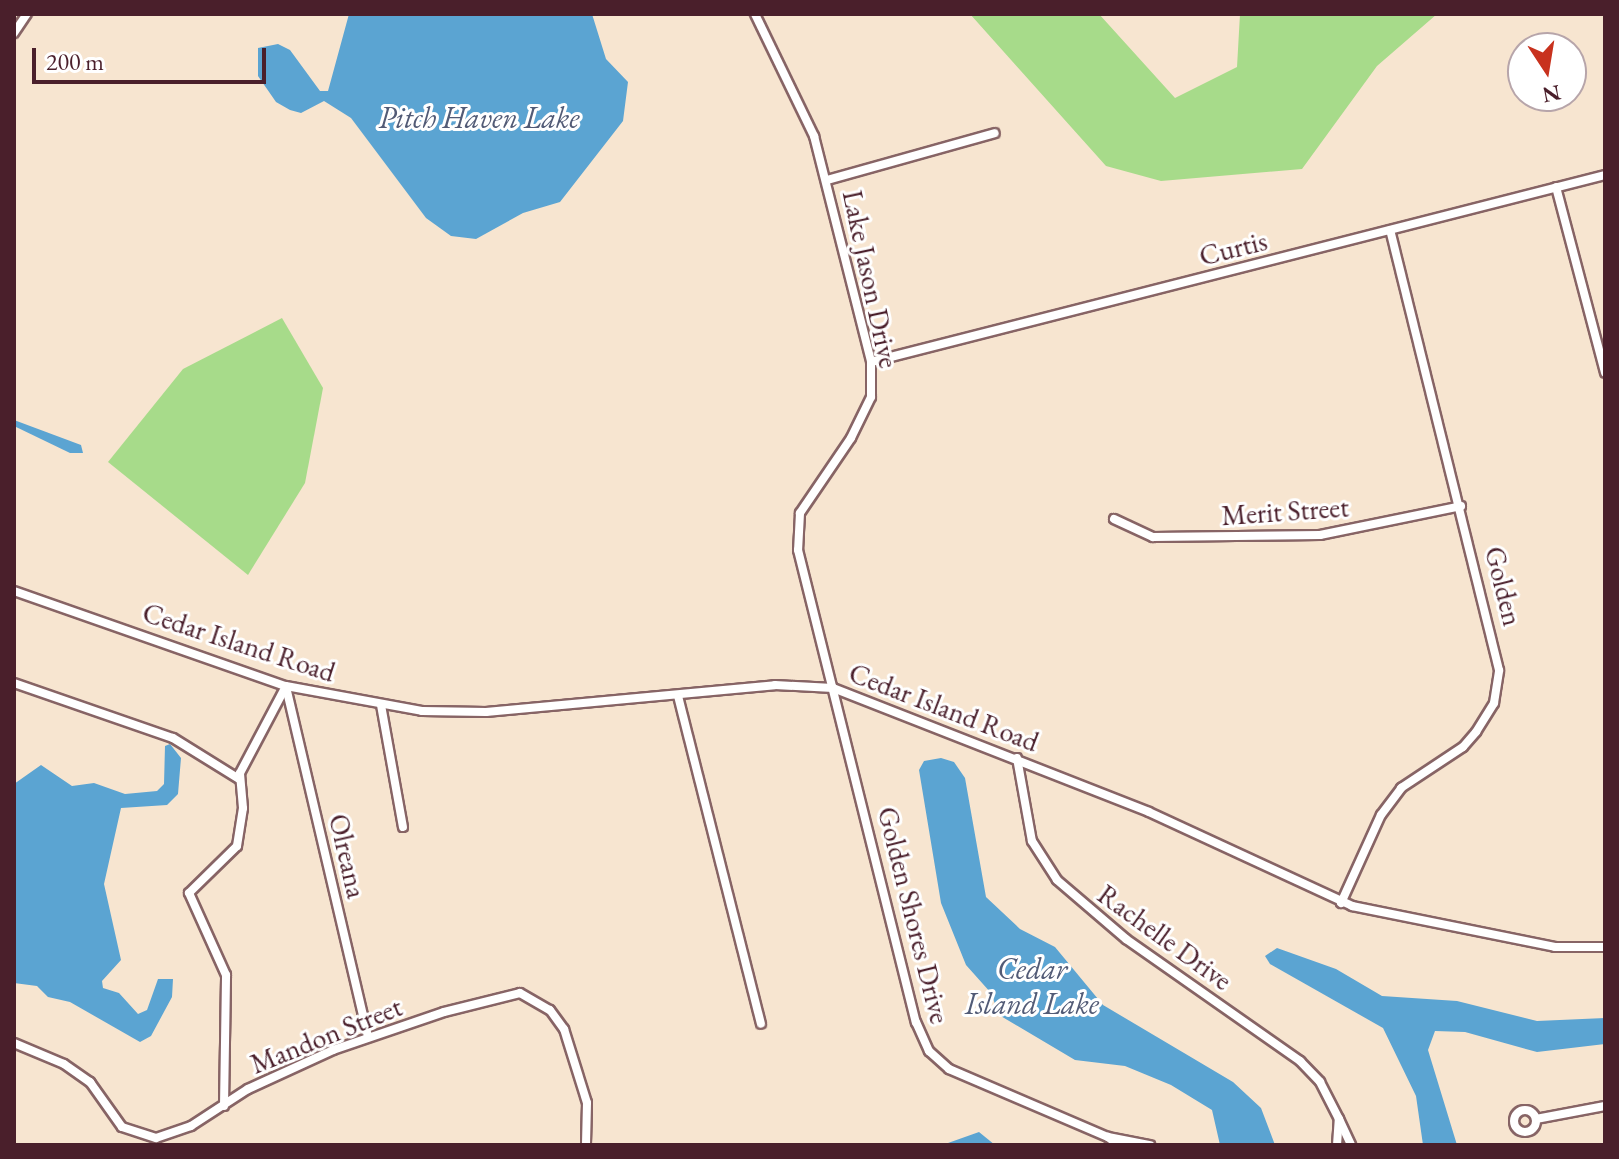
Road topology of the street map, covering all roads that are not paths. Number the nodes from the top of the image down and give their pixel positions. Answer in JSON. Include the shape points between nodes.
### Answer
{"nodes":[{"id":1,"x":27,"y":14,"type":"edge"},
{"id":2,"x":755,"y":14,"type":"edge"},
{"id":3,"x":14,"y":33,"type":"edge"},
{"id":4,"x":995,"y":133,"type":"dead end"},
{"id":5,"x":1605,"y":175,"type":"edge"},
{"id":6,"x":827,"y":180,"type":"junction"},
{"id":7,"x":1556,"y":187,"type":"junction"},
{"id":8,"x":1390,"y":230,"type":"junction"},
{"id":9,"x":871,"y":362,"type":"junction"},
{"id":10,"x":1605,"y":373,"type":"edge"},
{"id":11,"x":1461,"y":506,"type":"junction"},
{"id":12,"x":1114,"y":519,"type":"dead end"},
{"id":13,"x":14,"y":591,"type":"edge"},
{"id":14,"x":14,"y":683,"type":"edge"},
{"id":15,"x":286,"y":686,"type":"junction"},
{"id":16,"x":833,"y":688,"type":"junction"},
{"id":17,"x":678,"y":696,"type":"junction"},
{"id":18,"x":381,"y":705,"type":"junction"},
{"id":19,"x":1017,"y":758,"type":"junction"},
{"id":20,"x":239,"y":779,"type":"junction"},
{"id":21,"x":403,"y":827,"type":"dead end"},
{"id":22,"x":1341,"y":903,"type":"junction"},
{"id":23,"x":1605,"y":947,"type":"edge"},
{"id":24,"x":761,"y":1024,"type":"dead end"},
{"id":25,"x":368,"y":1037,"type":"junction"},
{"id":26,"x":14,"y":1043,"type":"edge"},
{"id":27,"x":224,"y":1106,"type":"junction"},
{"id":28,"x":1605,"y":1106,"type":"edge"},
{"id":29,"x":1339,"y":1119,"type":"junction"},
{"id":30,"x":1536,"y":1119,"type":"dead end"},
{"id":31,"x":1108,"y":1137,"type":"junction"},
{"id":32,"x":586,"y":1145,"type":"edge"},
{"id":33,"x":1118,"y":1145,"type":"edge"},
{"id":34,"x":1150,"y":1145,"type":"edge"},
{"id":35,"x":1337,"y":1145,"type":"edge"},
{"id":36,"x":1351,"y":1145,"type":"edge"}],
"edges":[{"from":1,"to":3,"type":"street"},
{"from":2,"to":6,"type":"street","name":"Lake Jason Drive","via":[[814,136]]},
{"from":4,"to":6,"type":"street"},
{"from":5,"to":7,"type":"street","name":"Curtis"},
{"from":6,"to":9,"type":"street","name":"Lake Jason Drive"},
{"from":7,"to":8,"type":"street","name":"Curtis"},
{"from":7,"to":10,"type":"street"},
{"from":8,"to":9,"type":"street","name":"Curtis"},
{"from":8,"to":11,"type":"street","name":"Golden"},
{"from":9,"to":16,"type":"street","name":"Lake Jason Drive","via":[[871,397],[851,438],[813,488],[797,531],[801,569]]},
{"from":11,"to":12,"type":"street","name":"Merit Street","via":[[1320,535],[1153,537]]},
{"from":11,"to":22,"type":"street","name":"Golden","via":[[1493,628],[1499,670],[1494,703],[1463,747],[1401,788],[1381,815]]},
{"from":13,"to":15,"type":"street","name":"Cedar Island Road"},
{"from":14,"to":20,"type":"street","via":[[173,738]]},
{"from":15,"to":18,"type":"street","name":"Cedar Island Road"},
{"from":15,"to":20,"type":"street"},
{"from":15,"to":25,"type":"street","name":"Olreana"},
{"from":16,"to":17,"type":"street","name":"Cedar Island Road","via":[[793,684]]},
{"from":16,"to":19,"type":"street","name":"Cedar Island Road"},
{"from":16,"to":31,"type":"street","name":"Golden Shores Drive","via":[[926,1047],[959,1075]]},
{"from":17,"to":18,"type":"street","name":"Cedar Island Road","via":[[463,713]]},
{"from":17,"to":24,"type":"street"},
{"from":18,"to":21,"type":"street"},
{"from":19,"to":22,"type":"street","name":"Cedar Island Road","via":[[1149,812]]},
{"from":19,"to":29,"type":"street","name":"Rachelle Drive","via":[[1032,841],[1057,880],[1126,939],[1295,1056],[1320,1082]]},
{"from":20,"to":27,"type":"street","via":[[243,808],[237,846],[189,893],[226,975]]},
{"from":22,"to":23,"type":"street","name":"Cedar Island Road","via":[[1555,947]]},
{"from":25,"to":27,"type":"street","name":"Mandon Street","via":[[261,1083]]},
{"from":25,"to":32,"type":"street","name":"Mandon Street","via":[[520,993],[533,998],[564,1029],[587,1103]]},
{"from":26,"to":27,"type":"street","name":"Mandon Street","via":[[64,1064],[90,1082],[122,1127],[138,1135],[171,1133]]},
{"from":28,"to":30,"type":"street"},
{"from":29,"to":35,"type":"street"},
{"from":29,"to":36,"type":"street","name":"Rachelle Drive"},
{"from":31,"to":33,"type":"street","name":"Golden Shores Drive"},
{"from":31,"to":34,"type":"street","name":"Golden Shores Drive"}]}
